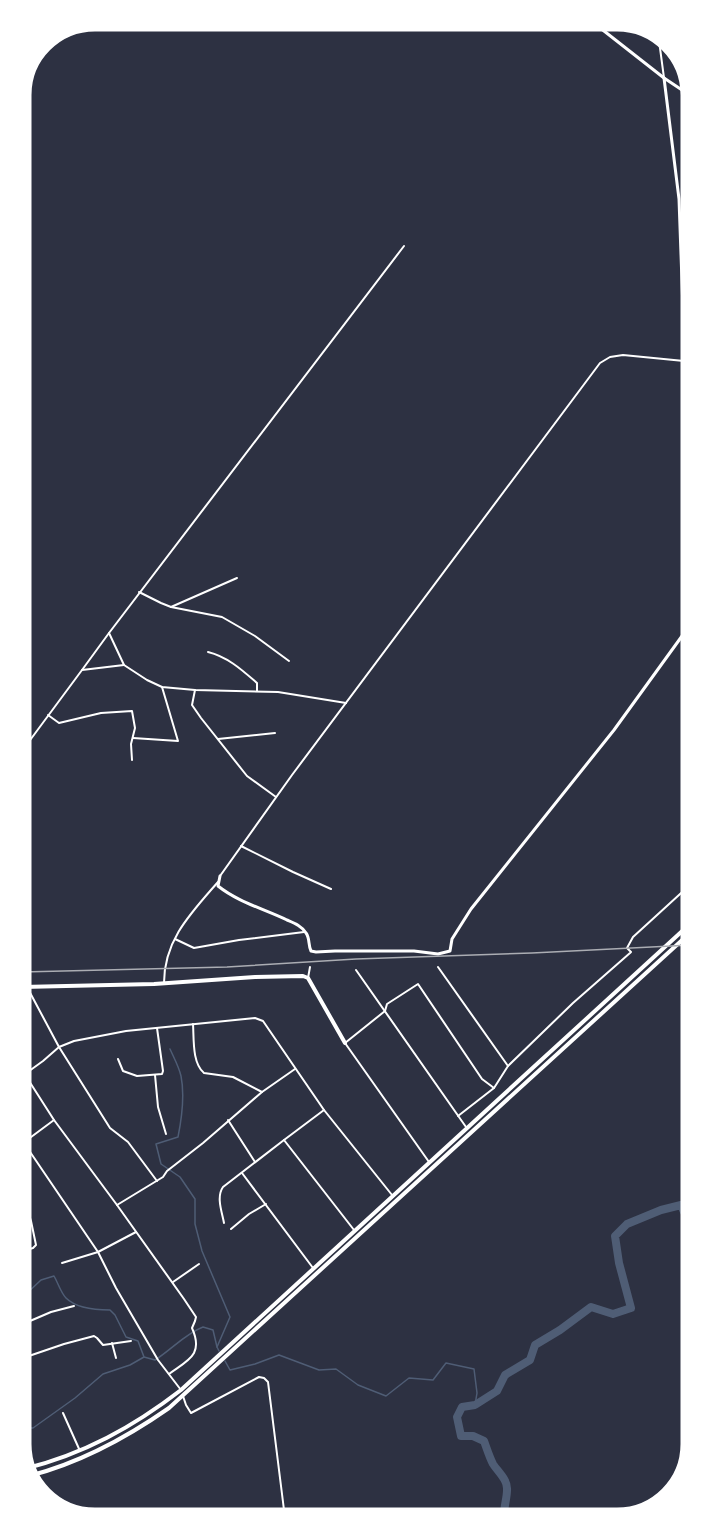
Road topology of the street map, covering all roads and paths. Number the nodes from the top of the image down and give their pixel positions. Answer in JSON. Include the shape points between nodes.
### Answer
{"nodes":[{"id":1,"x":603,"y":30,"type":"edge"},
{"id":2,"x":660,"y":46,"type":"edge"},
{"id":3,"x":664,"y":78,"type":"junction"},
{"id":4,"x":681,"y":90,"type":"edge"},
{"id":5,"x":404,"y":246,"type":"dead end"},
{"id":6,"x":682,"y":296,"type":"edge"},
{"id":7,"x":682,"y":361,"type":"edge"},
{"id":8,"x":237,"y":578,"type":"dead end"},
{"id":9,"x":139,"y":592,"type":"junction"},
{"id":10,"x":171,"y":607,"type":"junction"},
{"id":11,"x":109,"y":633,"type":"junction"},
{"id":12,"x":682,"y":636,"type":"edge"},
{"id":13,"x":208,"y":652,"type":"dead end"},
{"id":14,"x":289,"y":661,"type":"dead end"},
{"id":15,"x":124,"y":665,"type":"junction"},
{"id":16,"x":82,"y":670,"type":"junction"},
{"id":17,"x":162,"y":687,"type":"junction"},
{"id":18,"x":195,"y":690,"type":"junction"},
{"id":19,"x":257,"y":691,"type":"junction"},
{"id":20,"x":346,"y":703,"type":"junction"},
{"id":21,"x":48,"y":715,"type":"junction"},
{"id":22,"x":275,"y":733,"type":"dead end"},
{"id":23,"x":133,"y":738,"type":"junction"},
{"id":24,"x":30,"y":740,"type":"edge"},
{"id":25,"x":218,"y":740,"type":"junction"},
{"id":26,"x":132,"y":760,"type":"dead end"},
{"id":27,"x":276,"y":797,"type":"junction"},
{"id":28,"x":241,"y":846,"type":"junction"},
{"id":29,"x":220,"y":876,"type":"joint"},
{"id":30,"x":218,"y":882,"type":"junction"},
{"id":31,"x":331,"y":889,"type":"dead end"},
{"id":32,"x":682,"y":892,"type":"edge"},
{"id":33,"x":682,"y":930,"type":"edge"},
{"id":34,"x":306,"y":932,"type":"junction"},
{"id":35,"x":176,"y":939,"type":"junction"},
{"id":36,"x":682,"y":940,"type":"edge"},
{"id":37,"x":310,"y":967,"type":"dead end"},
{"id":38,"x":438,"y":967,"type":"dead end"},
{"id":39,"x":356,"y":970,"type":"dead end"},
{"id":40,"x":308,"y":978,"type":"junction"},
{"id":41,"x":164,"y":984,"type":"junction"},
{"id":42,"x":30,"y":987,"type":"edge"},
{"id":43,"x":30,"y":997,"type":"edge"},
{"id":44,"x":385,"y":1011,"type":"junction"},
{"id":45,"x":193,"y":1024,"type":"junction"},
{"id":46,"x":157,"y":1028,"type":"junction"},
{"id":47,"x":345,"y":1043,"type":"junction"},
{"id":48,"x":59,"y":1047,"type":"junction"},
{"id":49,"x":118,"y":1059,"type":"dead end"},
{"id":50,"x":508,"y":1066,"type":"junction"},
{"id":51,"x":30,"y":1068,"type":"edge"},
{"id":52,"x":295,"y":1068,"type":"junction"},
{"id":53,"x":155,"y":1075,"type":"junction"},
{"id":54,"x":30,"y":1083,"type":"edge"},
{"id":55,"x":494,"y":1088,"type":"junction"},
{"id":56,"x":262,"y":1092,"type":"junction"},
{"id":57,"x":324,"y":1110,"type":"junction"},
{"id":58,"x":458,"y":1116,"type":"junction"},
{"id":59,"x":54,"y":1120,"type":"junction"},
{"id":60,"x":228,"y":1120,"type":"junction"},
{"id":61,"x":466,"y":1128,"type":"junction"},
{"id":62,"x":166,"y":1134,"type":"dead end"},
{"id":63,"x":457,"y":1136,"type":"junction"},
{"id":64,"x":30,"y":1138,"type":"edge"},
{"id":65,"x":284,"y":1140,"type":"junction"},
{"id":66,"x":462,"y":1141,"type":"junction"},
{"id":67,"x":30,"y":1153,"type":"edge"},
{"id":68,"x":255,"y":1162,"type":"junction"},
{"id":69,"x":429,"y":1162,"type":"junction"},
{"id":70,"x":242,"y":1173,"type":"junction"},
{"id":71,"x":157,"y":1180,"type":"junction"},
{"id":72,"x":392,"y":1195,"type":"junction"},
{"id":73,"x":266,"y":1204,"type":"junction"},
{"id":74,"x":117,"y":1205,"type":"junction"},
{"id":75,"x":30,"y":1218,"type":"edge"},
{"id":76,"x":224,"y":1223,"type":"dead end"},
{"id":77,"x":231,"y":1229,"type":"dead end"},
{"id":78,"x":354,"y":1230,"type":"junction"},
{"id":79,"x":136,"y":1232,"type":"junction"},
{"id":80,"x":30,"y":1249,"type":"edge"},
{"id":81,"x":98,"y":1252,"type":"junction"},
{"id":82,"x":62,"y":1263,"type":"dead end"},
{"id":83,"x":200,"y":1264,"type":"dead end"},
{"id":84,"x":313,"y":1268,"type":"junction"},
{"id":85,"x":173,"y":1282,"type":"junction"},
{"id":86,"x":74,"y":1306,"type":"dead end"},
{"id":87,"x":30,"y":1321,"type":"edge"},
{"id":88,"x":131,"y":1341,"type":"dead end"},
{"id":89,"x":112,"y":1343,"type":"junction"},
{"id":90,"x":30,"y":1356,"type":"edge"},
{"id":91,"x":116,"y":1358,"type":"dead end"},
{"id":92,"x":169,"y":1374,"type":"junction"},
{"id":93,"x":181,"y":1390,"type":"junction"},
{"id":94,"x":183,"y":1396,"type":"junction"},
{"id":95,"x":63,"y":1413,"type":"dead end"},
{"id":96,"x":80,"y":1451,"type":"junction"},
{"id":97,"x":34,"y":1466,"type":"edge"},
{"id":98,"x":37,"y":1473,"type":"edge"},
{"id":99,"x":284,"y":1509,"type":"edge"}],
"edges":[{"from":1,"to":3,"type":"street"},
{"from":2,"to":3,"type":"street"},
{"from":3,"to":4,"type":"street"},
{"from":3,"to":6,"type":"street","via":[[679,199]]},
{"from":5,"to":9,"type":"street"},
{"from":7,"to":20,"type":"street","via":[[623,355],[600,363]]},
{"from":8,"to":10,"type":"street"},
{"from":9,"to":10,"type":"street"},
{"from":9,"to":11,"type":"street"},
{"from":10,"to":14,"type":"street","via":[[222,617]]},
{"from":11,"to":15,"type":"street"},
{"from":11,"to":16,"type":"street"},
{"from":12,"to":34,"type":"street","via":[[614,730],[471,909],[452,939],[450,951],[316,952],[311,951]]},
{"from":13,"to":19,"type":"street","via":[[237,667],[257,683]]},
{"from":15,"to":16,"type":"street"},
{"from":15,"to":17,"type":"street"},
{"from":16,"to":21,"type":"street"},
{"from":17,"to":18,"type":"street"},
{"from":17,"to":23,"type":"street","via":[[178,741]]},
{"from":18,"to":19,"type":"street"},
{"from":18,"to":25,"type":"street","via":[[192,705]]},
{"from":19,"to":20,"type":"street"},
{"from":20,"to":27,"type":"street"},
{"from":21,"to":23,"type":"street","via":[[59,723],[101,713],[132,711]]},
{"from":21,"to":24,"type":"street"},
{"from":22,"to":25,"type":"street"},
{"from":23,"to":26,"type":"street"},
{"from":25,"to":27,"type":"street","via":[[247,776]]},
{"from":27,"to":28,"type":"street"},
{"from":28,"to":29,"type":"street"},
{"from":28,"to":31,"type":"street"},
{"from":29,"to":30,"type":"street"},
{"from":30,"to":34,"type":"street","via":[[218,886],[237,898]]},
{"from":30,"to":35,"type":"street","via":[[187,918]]},
{"from":32,"to":50,"type":"street","via":[[633,938],[627,948],[630,953]]},
{"from":33,"to":61,"type":"main road"},
{"from":34,"to":35,"type":"street","via":[[194,948]]},
{"from":35,"to":41,"type":"street","via":[[171,943],[164,968]]},
{"from":36,"to":66,"type":"main road"},
{"from":37,"to":40,"type":"street"},
{"from":38,"to":50,"type":"street"},
{"from":39,"to":44,"type":"street"},
{"from":40,"to":41,"type":"main road","via":[[275,976]]},
{"from":40,"to":47,"type":"main road"},
{"from":41,"to":42,"type":"main road"},
{"from":43,"to":48,"type":"street"},
{"from":44,"to":47,"type":"street"},
{"from":44,"to":55,"type":"street","via":[[387,1004],[418,984],[482,1079]]},
{"from":44,"to":58,"type":"street"},
{"from":45,"to":46,"type":"street"},
{"from":45,"to":52,"type":"street","via":[[261,1019]]},
{"from":45,"to":56,"type":"street","via":[[201,1072],[233,1077]]},
{"from":46,"to":48,"type":"street","via":[[91,1037]]},
{"from":46,"to":53,"type":"street","via":[[163,1073]]},
{"from":47,"to":69,"type":"street"},
{"from":48,"to":51,"type":"street"},
{"from":48,"to":71,"type":"street","via":[[110,1128],[128,1142]]},
{"from":49,"to":53,"type":"street","via":[[126,1073]]},
{"from":50,"to":55,"type":"street"},
{"from":52,"to":56,"type":"street"},
{"from":52,"to":57,"type":"street"},
{"from":53,"to":62,"type":"street"},
{"from":54,"to":59,"type":"street"},
{"from":55,"to":58,"type":"street"},
{"from":56,"to":60,"type":"street"},
{"from":57,"to":65,"type":"street"},
{"from":57,"to":72,"type":"street"},
{"from":58,"to":61,"type":"street"},
{"from":59,"to":64,"type":"street"},
{"from":59,"to":74,"type":"street"},
{"from":60,"to":68,"type":"street"},
{"from":60,"to":71,"type":"street"},
{"from":61,"to":63,"type":"main road"},
{"from":63,"to":66,"type":"main road"},
{"from":63,"to":69,"type":"main road"},
{"from":65,"to":68,"type":"street"},
{"from":65,"to":78,"type":"street"},
{"from":66,"to":94,"type":"main road"},
{"from":67,"to":81,"type":"street"},
{"from":68,"to":70,"type":"street"},
{"from":69,"to":72,"type":"main road"},
{"from":70,"to":73,"type":"street"},
{"from":70,"to":76,"type":"street","via":[[220,1191]]},
{"from":71,"to":74,"type":"street"},
{"from":72,"to":78,"type":"main road"},
{"from":73,"to":77,"type":"street"},
{"from":73,"to":84,"type":"street"},
{"from":74,"to":79,"type":"street"},
{"from":75,"to":80,"type":"street","via":[[36,1245]]},
{"from":78,"to":84,"type":"main road"},
{"from":79,"to":81,"type":"street"},
{"from":79,"to":85,"type":"street"},
{"from":81,"to":82,"type":"street"},
{"from":81,"to":92,"type":"street"},
{"from":83,"to":85,"type":"street"},
{"from":84,"to":93,"type":"main road"},
{"from":85,"to":92,"type":"street","via":[[196,1319],[193,1331],[197,1349]]},
{"from":86,"to":87,"type":"street"},
{"from":88,"to":89,"type":"street"},
{"from":89,"to":90,"type":"street","via":[[101,1344],[94,1336]]},
{"from":89,"to":91,"type":"street"},
{"from":92,"to":93,"type":"street"},
{"from":93,"to":96,"type":"main road","via":[[156,1410]]},
{"from":94,"to":98,"type":"main road","via":[[112,1443]]},
{"from":94,"to":99,"type":"street","via":[[191,1413],[259,1377],[268,1382]]},
{"from":95,"to":96,"type":"street"},
{"from":96,"to":97,"type":"main road"}]}
